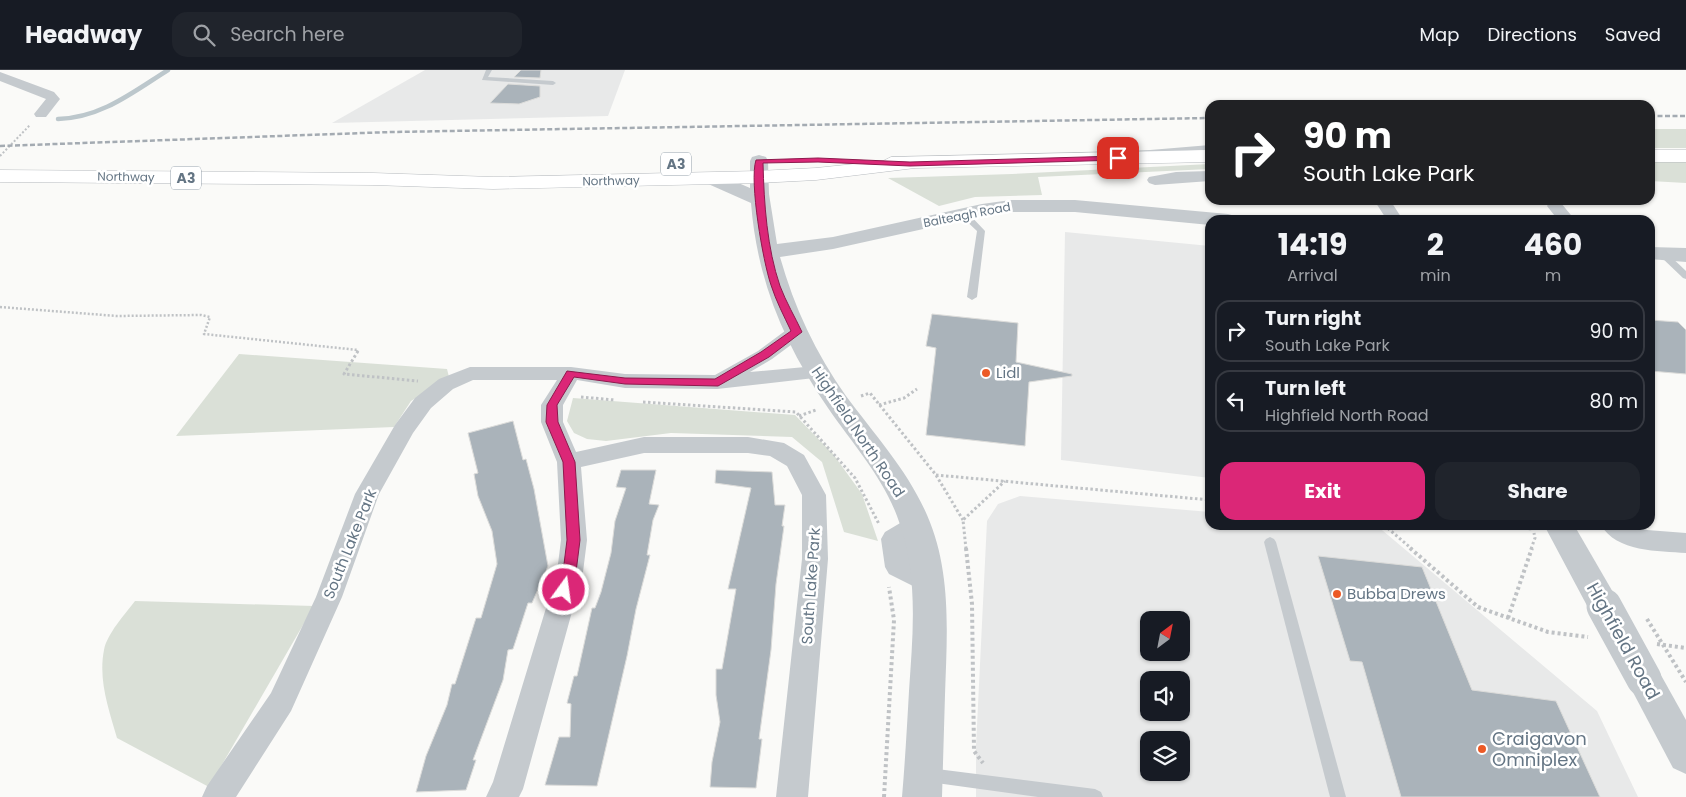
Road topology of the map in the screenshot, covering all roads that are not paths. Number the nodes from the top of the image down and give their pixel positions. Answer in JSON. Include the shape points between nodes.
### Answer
{"nodes":[{"id":1,"x":489,"y":70,"type":"edge"},
{"id":2,"x":0,"y":76,"type":"edge"},
{"id":3,"x":552,"y":83,"type":"dead end"},
{"id":4,"x":41,"y":114,"type":"road end"},
{"id":5,"x":1205,"y":147,"type":"edge"},
{"id":6,"x":1205,"y":156,"type":"edge"},
{"id":7,"x":1655,"y":156,"type":"edge"},
{"id":8,"x":1686,"y":156,"type":"edge"},
{"id":9,"x":1059,"y":160,"type":"junction"},
{"id":10,"x":910,"y":164,"type":"junction"},
{"id":11,"x":0,"y":176,"type":"edge"},
{"id":12,"x":1205,"y":176,"type":"edge"},
{"id":13,"x":373,"y":179,"type":"junction"},
{"id":14,"x":713,"y":179,"type":"joint"},
{"id":15,"x":759,"y":180,"type":"junction"},
{"id":16,"x":1155,"y":180,"type":"dead end"},
{"id":17,"x":1555,"y":206,"type":"dead end"},
{"id":18,"x":964,"y":214,"type":"junction"},
{"id":19,"x":1563,"y":215,"type":"edge"},
{"id":20,"x":1205,"y":218,"type":"edge"},
{"id":21,"x":768,"y":252,"type":"junction"},
{"id":22,"x":1656,"y":254,"type":"edge"},
{"id":23,"x":1686,"y":255,"type":"edge"},
{"id":24,"x":1686,"y":276,"type":"edge"},
{"id":25,"x":972,"y":297,"type":"dead end"},
{"id":26,"x":796,"y":332,"type":"junction"},
{"id":27,"x":816,"y":372,"type":"junction"},
{"id":28,"x":571,"y":373,"type":"junction"},
{"id":29,"x":718,"y":382,"type":"junction"},
{"id":30,"x":569,"y":462,"type":"junction"},
{"id":31,"x":1553,"y":530,"type":"edge"},
{"id":32,"x":1620,"y":530,"type":"edge"},
{"id":33,"x":1270,"y":542,"type":"dead end"},
{"id":34,"x":1686,"y":543,"type":"edge"},
{"id":35,"x":1686,"y":756,"type":"edge"},
{"id":36,"x":923,"y":786,"type":"edge"},
{"id":37,"x":218,"y":797,"type":"edge"},
{"id":38,"x":502,"y":797,"type":"edge"},
{"id":39,"x":792,"y":797,"type":"edge"},
{"id":40,"x":1096,"y":797,"type":"edge"},
{"id":41,"x":1338,"y":797,"type":"edge"}],
"edges":[{"from":1,"to":3,"type":"lane","via":[[484,79]]},
{"from":2,"to":4,"type":"street","via":[[49,95],[53,99]]},
{"from":5,"to":9,"type":"lane"},
{"from":6,"to":9,"type":"highway"},
{"from":7,"to":8,"type":"highway"},
{"from":9,"to":10,"type":"highway"},
{"from":10,"to":15,"type":"highway"},
{"from":10,"to":15,"type":"highway","via":[[818,160]]},
{"from":11,"to":13,"type":"highway","name":"Northway","number":"A3"},
{"from":12,"to":16,"type":"street"},
{"from":13,"to":14,"type":"highway","name":"Northway","number":"A3","via":[[493,183]]},
{"from":13,"to":15,"type":"highway","name":"Northway","number":"A3","via":[[442,172]]},
{"from":14,"to":15,"type":"street","via":[[742,190]]},
{"from":15,"to":21,"type":"street","name":"Highfield North Road"},
{"from":17,"to":19,"type":"street"},
{"from":18,"to":20,"type":"street","name":"Balteagh Road","via":[[1011,206],[1053,205]]},
{"from":18,"to":21,"type":"street","name":"Balteagh Road","via":[[833,243]]},
{"from":18,"to":25,"type":"lane","via":[[981,231]]},
{"from":21,"to":26,"type":"street","name":"Highfield North Road","via":[[776,286]]},
{"from":22,"to":23,"type":"street"},
{"from":22,"to":24,"type":"lane"},
{"from":26,"to":27,"type":"street","name":"Highfield North Road"},
{"from":26,"to":29,"type":"street","via":[[765,355]]},
{"from":27,"to":29,"type":"street","name":"South Lake Park"},
{"from":27,"to":36,"type":"street","name":"Highfield North Road","via":[[898,487],[926,558],[931,605]]},
{"from":28,"to":29,"type":"street","name":"South Lake Park","via":[[625,381]]},
{"from":28,"to":30,"type":"street","via":[[552,405],[552,422]]},
{"from":28,"to":37,"type":"street","name":"South Lake Park","via":[[470,374],[446,384],[423,402],[367,494],[329,597],[281,702]]},
{"from":30,"to":38,"type":"street","via":[[574,540],[570,572]]},
{"from":30,"to":39,"type":"street","name":"South Lake Park","via":[[644,445],[739,445],[776,449],[796,461],[814,495],[815,559]]},
{"from":31,"to":35,"type":"street","name":"Highfield Road","bridge":true,"via":[[1604,606]]},
{"from":32,"to":34,"type":"street","via":[[1647,540]]},
{"from":33,"to":41,"type":"lane"},
{"from":36,"to":40,"type":"lane","via":[[997,783]]}]}
